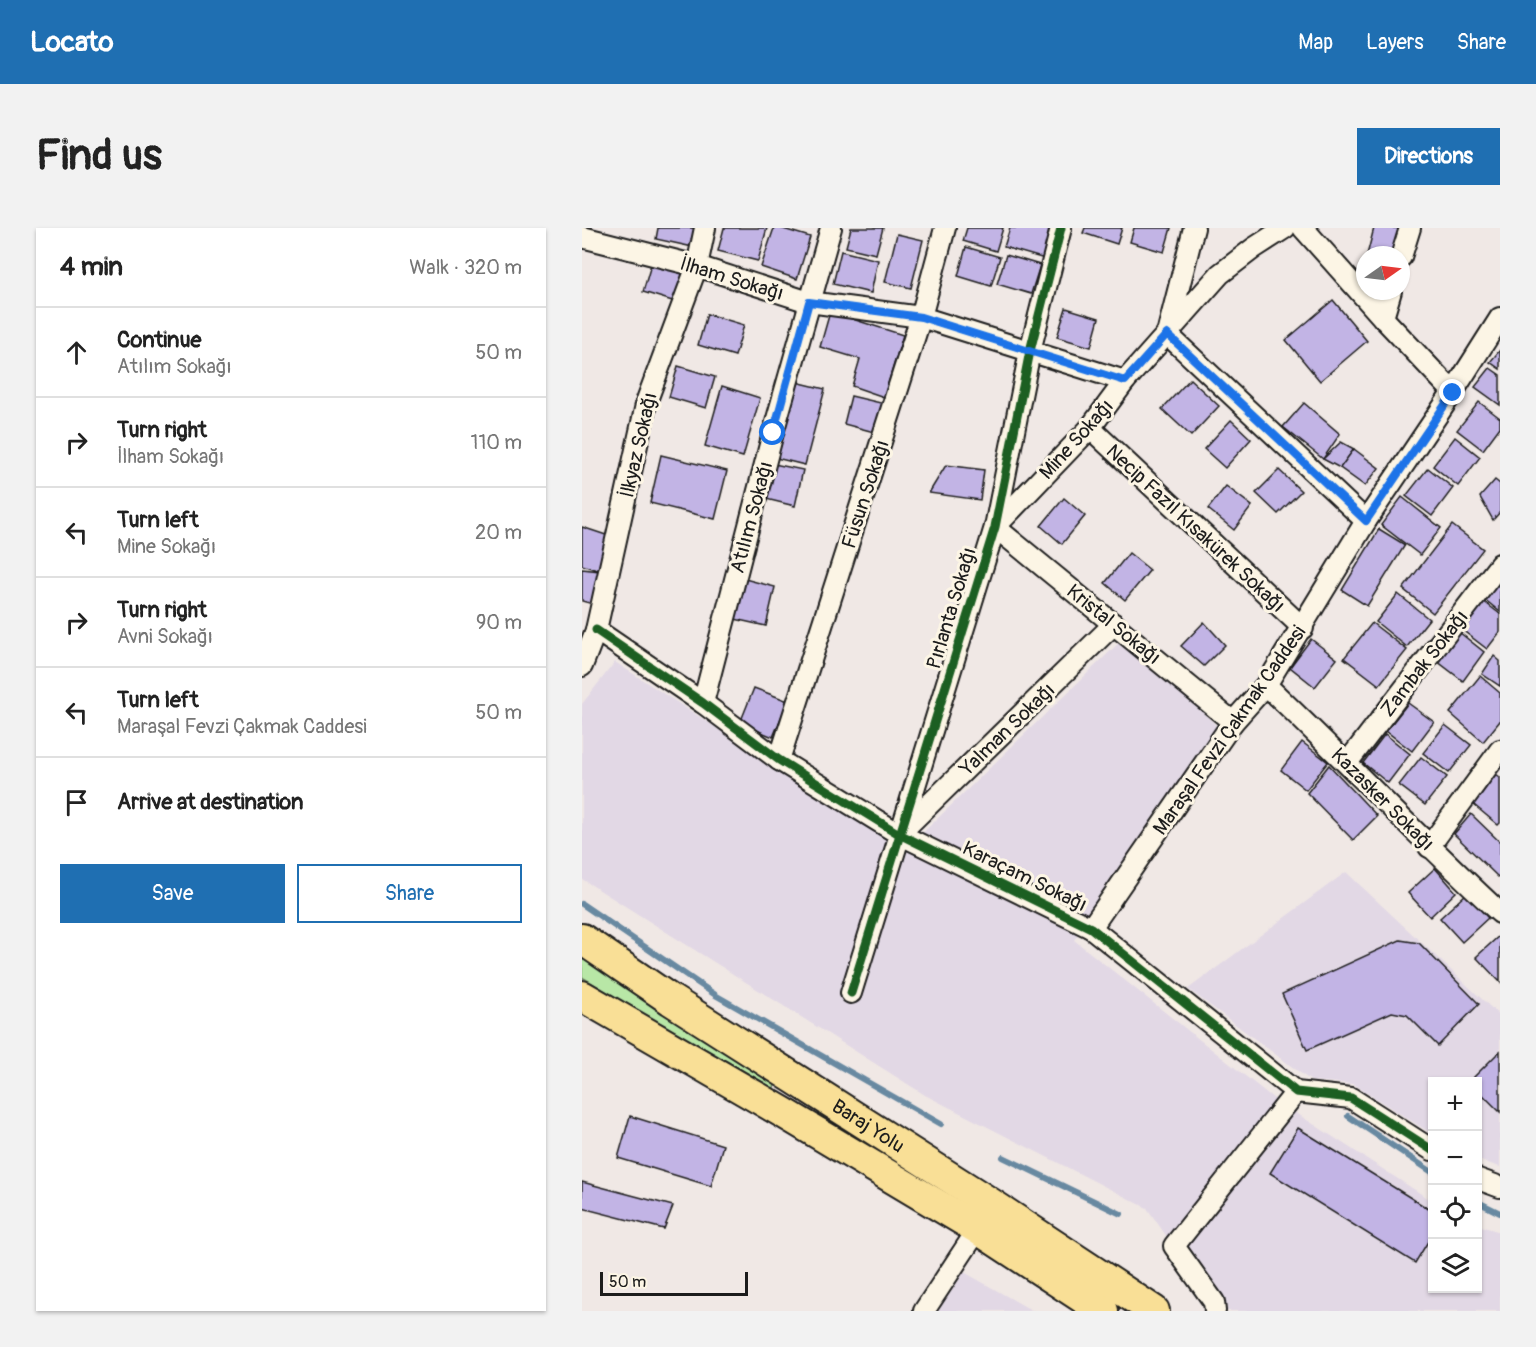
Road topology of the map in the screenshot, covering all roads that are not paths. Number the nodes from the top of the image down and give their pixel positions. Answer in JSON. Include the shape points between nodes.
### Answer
{"nodes":[{"id":1,"x":705,"y":228,"type":"edge"},
{"id":2,"x":831,"y":228,"type":"edge"},
{"id":3,"x":945,"y":228,"type":"edge"},
{"id":4,"x":1062,"y":228,"type":"edge"},
{"id":5,"x":1194,"y":228,"type":"edge"},
{"id":6,"x":1285,"y":228,"type":"edge"},
{"id":7,"x":1303,"y":228,"type":"edge"},
{"id":8,"x":1410,"y":228,"type":"edge"},
{"id":9,"x":582,"y":237,"type":"edge"},
{"id":10,"x":1404,"y":246,"type":"edge"},
{"id":11,"x":697,"y":266,"type":"junction"},
{"id":12,"x":1388,"y":300,"type":"edge"},
{"id":13,"x":809,"y":302,"type":"junction"},
{"id":14,"x":921,"y":317,"type":"junction"},
{"id":15,"x":1383,"y":318,"type":"junction"},
{"id":16,"x":1500,"y":318,"type":"edge"},
{"id":17,"x":1167,"y":334,"type":"junction"},
{"id":18,"x":1030,"y":351,"type":"junction"},
{"id":19,"x":1125,"y":381,"type":"junction"},
{"id":20,"x":1453,"y":393,"type":"junction"},
{"id":21,"x":1090,"y":428,"type":"junction"},
{"id":22,"x":1366,"y":521,"type":"junction"},
{"id":23,"x":995,"y":527,"type":"junction"},
{"id":24,"x":1500,"y":564,"type":"edge"},
{"id":25,"x":1114,"y":624,"type":"junction"},
{"id":26,"x":1302,"y":628,"type":"junction"},
{"id":27,"x":596,"y":630,"type":"junction"},
{"id":28,"x":582,"y":666,"type":"edge"},
{"id":29,"x":1266,"y":685,"type":"junction"},
{"id":30,"x":703,"y":702,"type":"junction"},
{"id":31,"x":1233,"y":722,"type":"junction"},
{"id":32,"x":1500,"y":750,"type":"edge"},
{"id":33,"x":779,"y":759,"type":"junction"},
{"id":34,"x":1347,"y":763,"type":"junction"},
{"id":35,"x":899,"y":834,"type":"junction"},
{"id":36,"x":1429,"y":847,"type":"junction"},
{"id":37,"x":1500,"y":913,"type":"edge"},
{"id":38,"x":1091,"y":928,"type":"junction"},
{"id":39,"x":582,"y":939,"type":"edge"},
{"id":40,"x":851,"y":993,"type":"dead end"},
{"id":41,"x":582,"y":996,"type":"edge"},
{"id":42,"x":1296,"y":1092,"type":"junction"},
{"id":43,"x":1428,"y":1147,"type":"edge"},
{"id":44,"x":1482,"y":1180,"type":"edge"},
{"id":45,"x":1500,"y":1187,"type":"edge"},
{"id":46,"x":984,"y":1216,"type":"junction"},
{"id":47,"x":924,"y":1311,"type":"edge"},
{"id":48,"x":1103,"y":1311,"type":"edge"},
{"id":49,"x":1154,"y":1311,"type":"edge"},
{"id":50,"x":1215,"y":1311,"type":"edge"}],
"edges":[{"from":1,"to":11,"type":"street","name":"İlkyaz Sokağı"},
{"from":2,"to":13,"type":"street","name":"Atılım Sokağı"},
{"from":3,"to":14,"type":"street","name":"Füsun Sokağı"},
{"from":4,"to":18,"type":"street","name":"Pırlanta Sokağı"},
{"from":5,"to":17,"type":"street"},
{"from":6,"to":17,"type":"street","name":"Mine Sokağı","via":[[1220,274]]},
{"from":7,"to":15,"type":"street"},
{"from":8,"to":10,"type":"street"},
{"from":9,"to":11,"type":"street","name":"İlham Sokağı"},
{"from":11,"to":13,"type":"street","name":"İlham Sokağı"},
{"from":11,"to":27,"type":"street","name":"İlkyaz Sokağı","via":[[647,400]]},
{"from":12,"to":15,"type":"street"},
{"from":13,"to":14,"type":"street","name":"İlham Sokağı"},
{"from":13,"to":30,"type":"street","name":"Atılım Sokağı"},
{"from":14,"to":18,"type":"street","name":"İlham Sokağı"},
{"from":14,"to":33,"type":"street","name":"Füsun Sokağı"},
{"from":15,"to":20,"type":"street"},
{"from":16,"to":20,"type":"street","name":"Maraşal Fevzi Çakmak Caddesi"},
{"from":17,"to":19,"type":"street","name":"Mine Sokağı"},
{"from":17,"to":22,"type":"street"},
{"from":18,"to":19,"type":"street","name":"İlham Sokağı"},
{"from":18,"to":23,"type":"street","name":"Pırlanta Sokağı"},
{"from":19,"to":21,"type":"street","name":"Mine Sokağı"},
{"from":20,"to":22,"type":"street","name":"Maraşal Fevzi Çakmak Caddesi"},
{"from":21,"to":23,"type":"street","name":"Mine Sokağı"},
{"from":21,"to":26,"type":"street","name":"Necip Fazıl Kısakürek Sokağı"},
{"from":22,"to":26,"type":"street","name":"Maraşal Fevzi Çakmak Caddesi"},
{"from":23,"to":25,"type":"street","name":"Kristal Sokağı"},
{"from":23,"to":35,"type":"street","name":"Pırlanta Sokağı"},
{"from":24,"to":34,"type":"street","name":"Zambak Sokağı"},
{"from":25,"to":31,"type":"street","name":"Kristal Sokağı"},
{"from":25,"to":35,"type":"street","name":"Yalman Sokağı"},
{"from":26,"to":29,"type":"street","name":"Maraşal Fevzi Çakmak Caddesi"},
{"from":27,"to":28,"type":"street","name":"İlkyaz Sokağı"},
{"from":27,"to":30,"type":"street","name":"Karaçam Sokağı"},
{"from":29,"to":31,"type":"street","name":"Maraşal Fevzi Çakmak Caddesi"},
{"from":29,"to":34,"type":"street","name":"Kazasker Sokağı"},
{"from":30,"to":33,"type":"street","name":"Karaçam Sokağı"},
{"from":31,"to":38,"type":"street","name":"Maraşal Fevzi Çakmak Caddesi"},
{"from":32,"to":36,"type":"street"},
{"from":33,"to":35,"type":"street","name":"Karaçam Sokağı"},
{"from":34,"to":36,"type":"street","name":"Kazasker Sokağı"},
{"from":35,"to":38,"type":"street","name":"Karaçam Sokağı"},
{"from":35,"to":40,"type":"street","name":"Pırlanta Sokağı"},
{"from":36,"to":37,"type":"street","name":"Kazasker Sokağı"},
{"from":38,"to":42,"type":"street","name":"Karaçam Sokağı"},
{"from":39,"to":46,"type":"main road","name":"Baraj Yolu"},
{"from":41,"to":46,"type":"main road","name":"Baraj Yolu","via":[[784,1113]]},
{"from":42,"to":43,"type":"street","via":[[1351,1098]]},
{"from":42,"to":50,"type":"street","via":[[1174,1246],[1214,1302]]},
{"from":44,"to":45,"type":"street"},
{"from":46,"to":47,"type":"street"},
{"from":46,"to":48,"type":"main road","name":"Baraj Yolu"},
{"from":46,"to":49,"type":"main road","name":"Baraj Yolu"}]}
